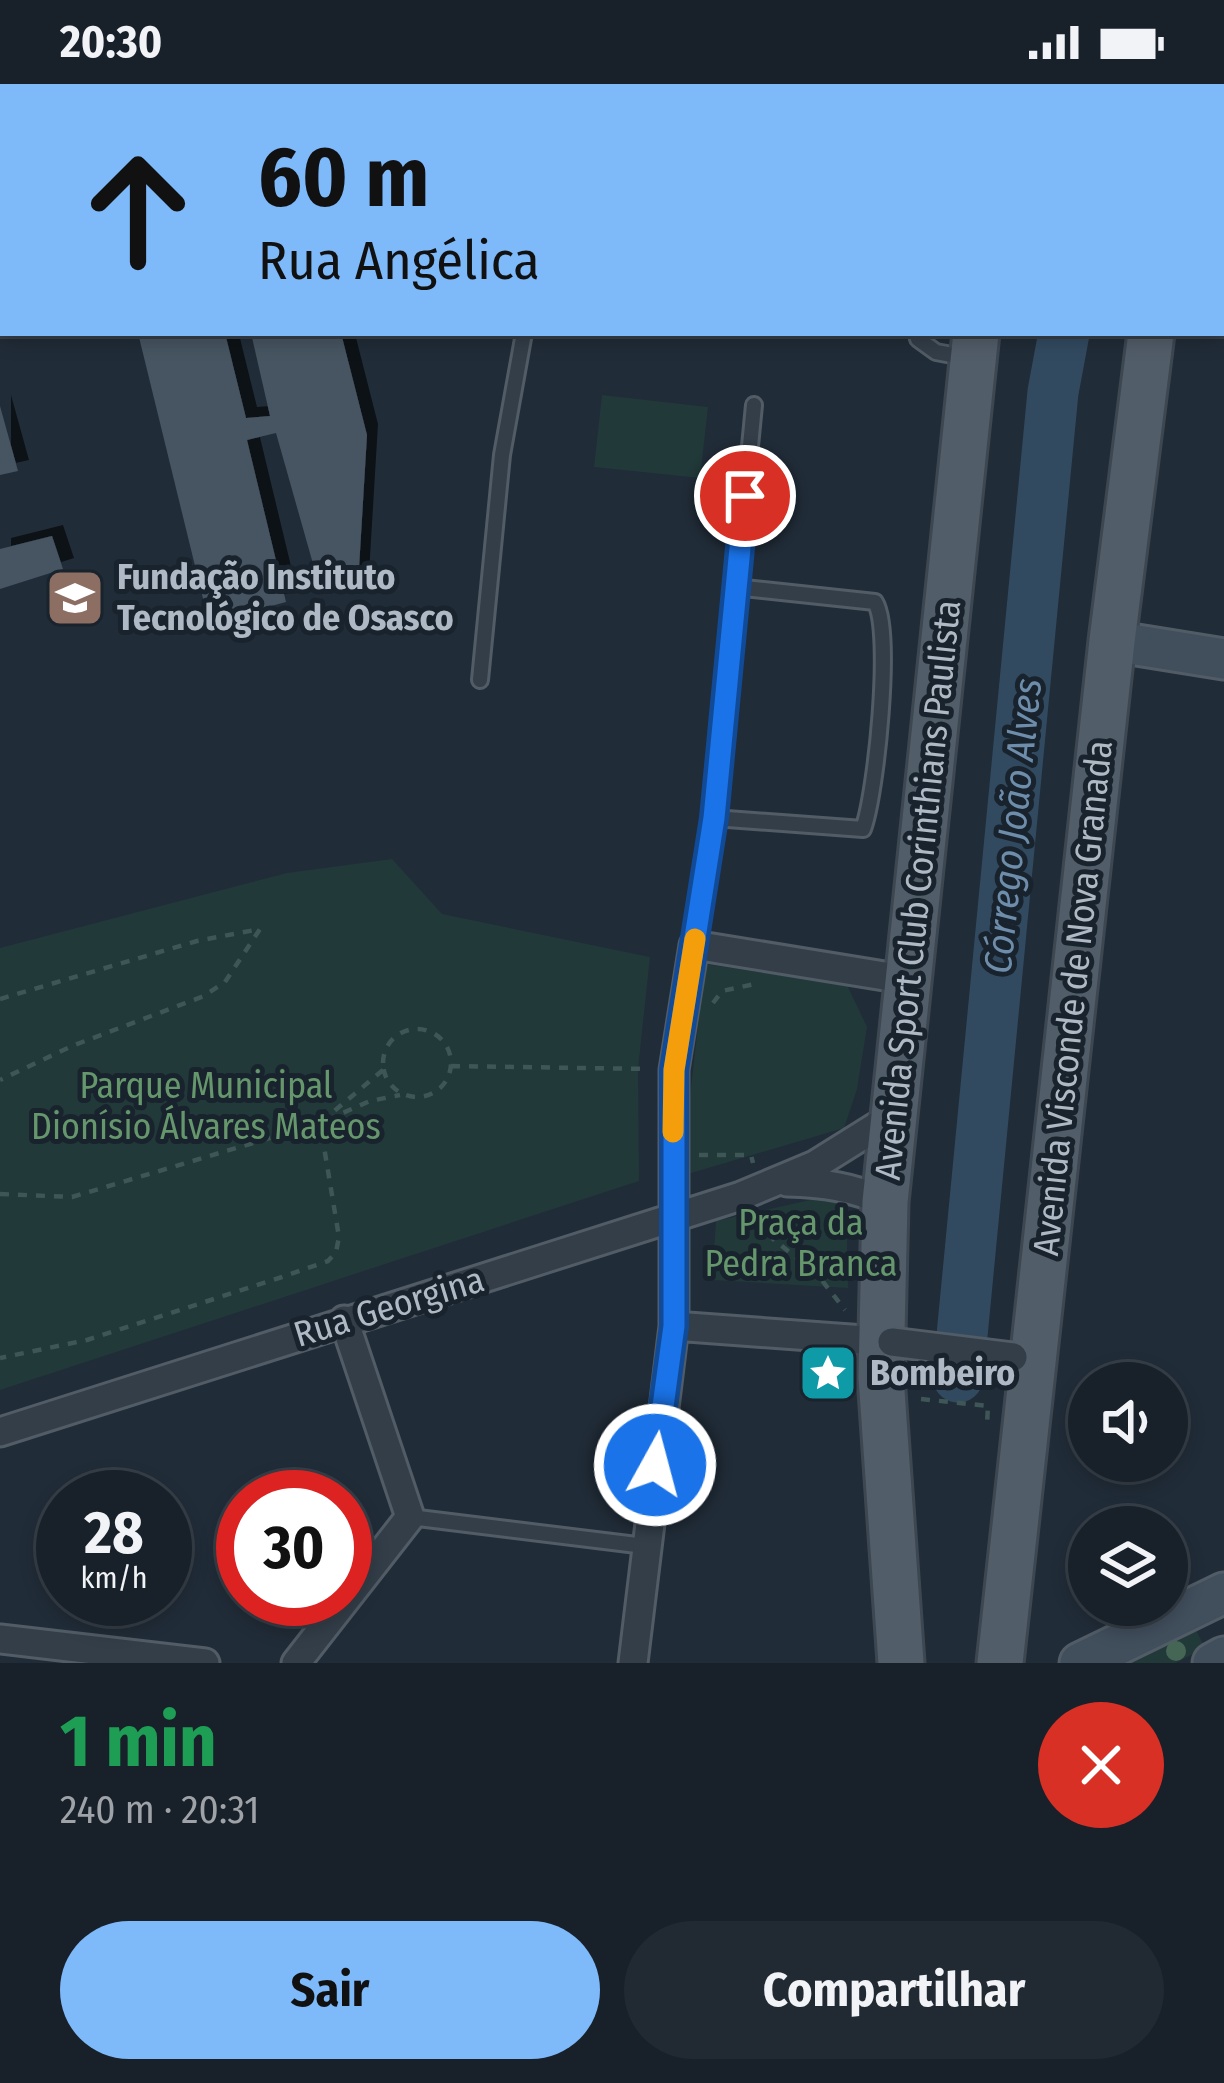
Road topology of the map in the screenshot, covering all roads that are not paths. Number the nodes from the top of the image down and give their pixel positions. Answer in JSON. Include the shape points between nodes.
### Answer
{"nodes":[{"id":1,"x":523,"y":336,"type":"edge"},
{"id":2,"x":918,"y":336,"type":"edge"},
{"id":3,"x":1151,"y":336,"type":"edge"},
{"id":4,"x":975,"y":346,"type":"edge"},
{"id":5,"x":754,"y":405,"type":"dead end"},
{"id":6,"x":735,"y":587,"type":"junction"},
{"id":7,"x":1112,"y":641,"type":"junction"},
{"id":8,"x":1224,"y":658,"type":"edge"},
{"id":9,"x":480,"y":680,"type":"dead end"},
{"id":10,"x":714,"y":818,"type":"junction"},
{"id":11,"x":694,"y":945,"type":"junction"},
{"id":12,"x":909,"y":980,"type":"junction"},
{"id":13,"x":896,"y":1115,"type":"junction"},
{"id":14,"x":768,"y":1185,"type":"junction"},
{"id":15,"x":886,"y":1202,"type":"junction"},
{"id":16,"x":674,"y":1218,"type":"junction"},
{"id":17,"x":344,"y":1320,"type":"junction"},
{"id":18,"x":674,"y":1326,"type":"junction"},
{"id":19,"x":874,"y":1333,"type":"junction"},
{"id":20,"x":1024,"y":1358,"type":"junction"},
{"id":21,"x":0,"y":1432,"type":"edge"},
{"id":22,"x":410,"y":1517,"type":"junction"},
{"id":23,"x":645,"y":1546,"type":"junction"},
{"id":24,"x":1224,"y":1593,"type":"edge"},
{"id":25,"x":0,"y":1639,"type":"edge"},
{"id":26,"x":1224,"y":1657,"type":"edge"},
{"id":27,"x":205,"y":1663,"type":"edge"},
{"id":28,"x":296,"y":1663,"type":"edge"},
{"id":29,"x":633,"y":1663,"type":"edge"},
{"id":30,"x":901,"y":1663,"type":"edge"},
{"id":31,"x":1000,"y":1663,"type":"edge"},
{"id":32,"x":1080,"y":1663,"type":"edge"},
{"id":33,"x":1214,"y":1663,"type":"edge"}],
"edges":[{"from":1,"to":9,"type":"lane","via":[[502,455]]},
{"from":2,"to":4,"type":"lane","via":[[936,352]]},
{"from":3,"to":7,"type":"main road","name":"Avenida Visconde de Nova Granada"},
{"from":4,"to":12,"type":"main road","name":"Avenida Sport Club Corinthians Paulista"},
{"from":5,"to":6,"type":"lane"},
{"from":6,"to":10,"type":"lane"},
{"from":6,"to":10,"type":"lane","via":[[875,602],[883,681],[862,830]]},
{"from":7,"to":8,"type":"street"},
{"from":7,"to":20,"type":"main road","name":"Avenida Visconde de Nova Granada"},
{"from":10,"to":11,"type":"lane"},
{"from":11,"to":12,"type":"street"},
{"from":11,"to":16,"type":"street","via":[[674,1070]]},
{"from":12,"to":13,"type":"main road","name":"Avenida Sport Club Corinthians Paulista"},
{"from":13,"to":14,"type":"street","name":"Rua Georgina"},
{"from":13,"to":15,"type":"main road","name":"Avenida Sport Club Corinthians Paulista"},
{"from":14,"to":15,"type":"street","name":"Rua Georgina","via":[[824,1183]]},
{"from":14,"to":16,"type":"street","name":"Rua Georgina"},
{"from":15,"to":19,"type":"main road","name":"Avenida Sport Club Corinthians Paulista"},
{"from":16,"to":17,"type":"street","name":"Rua Georgina"},
{"from":16,"to":18,"type":"street"},
{"from":17,"to":21,"type":"street","name":"Rua Georgina"},
{"from":17,"to":22,"type":"street"},
{"from":18,"to":19,"type":"street"},
{"from":18,"to":23,"type":"street"},
{"from":19,"to":20,"type":"street","bridge":true},
{"from":19,"to":30,"type":"main road","name":"Avenida Sport Club Corinthians Paulista"},
{"from":20,"to":31,"type":"main road","name":"Avenida Visconde de Nova Granada"},
{"from":22,"to":23,"type":"lane"},
{"from":22,"to":28,"type":"street"},
{"from":23,"to":29,"type":"street"},
{"from":24,"to":32,"type":"street"},
{"from":25,"to":27,"type":"street"},
{"from":26,"to":33,"type":"street"}]}
